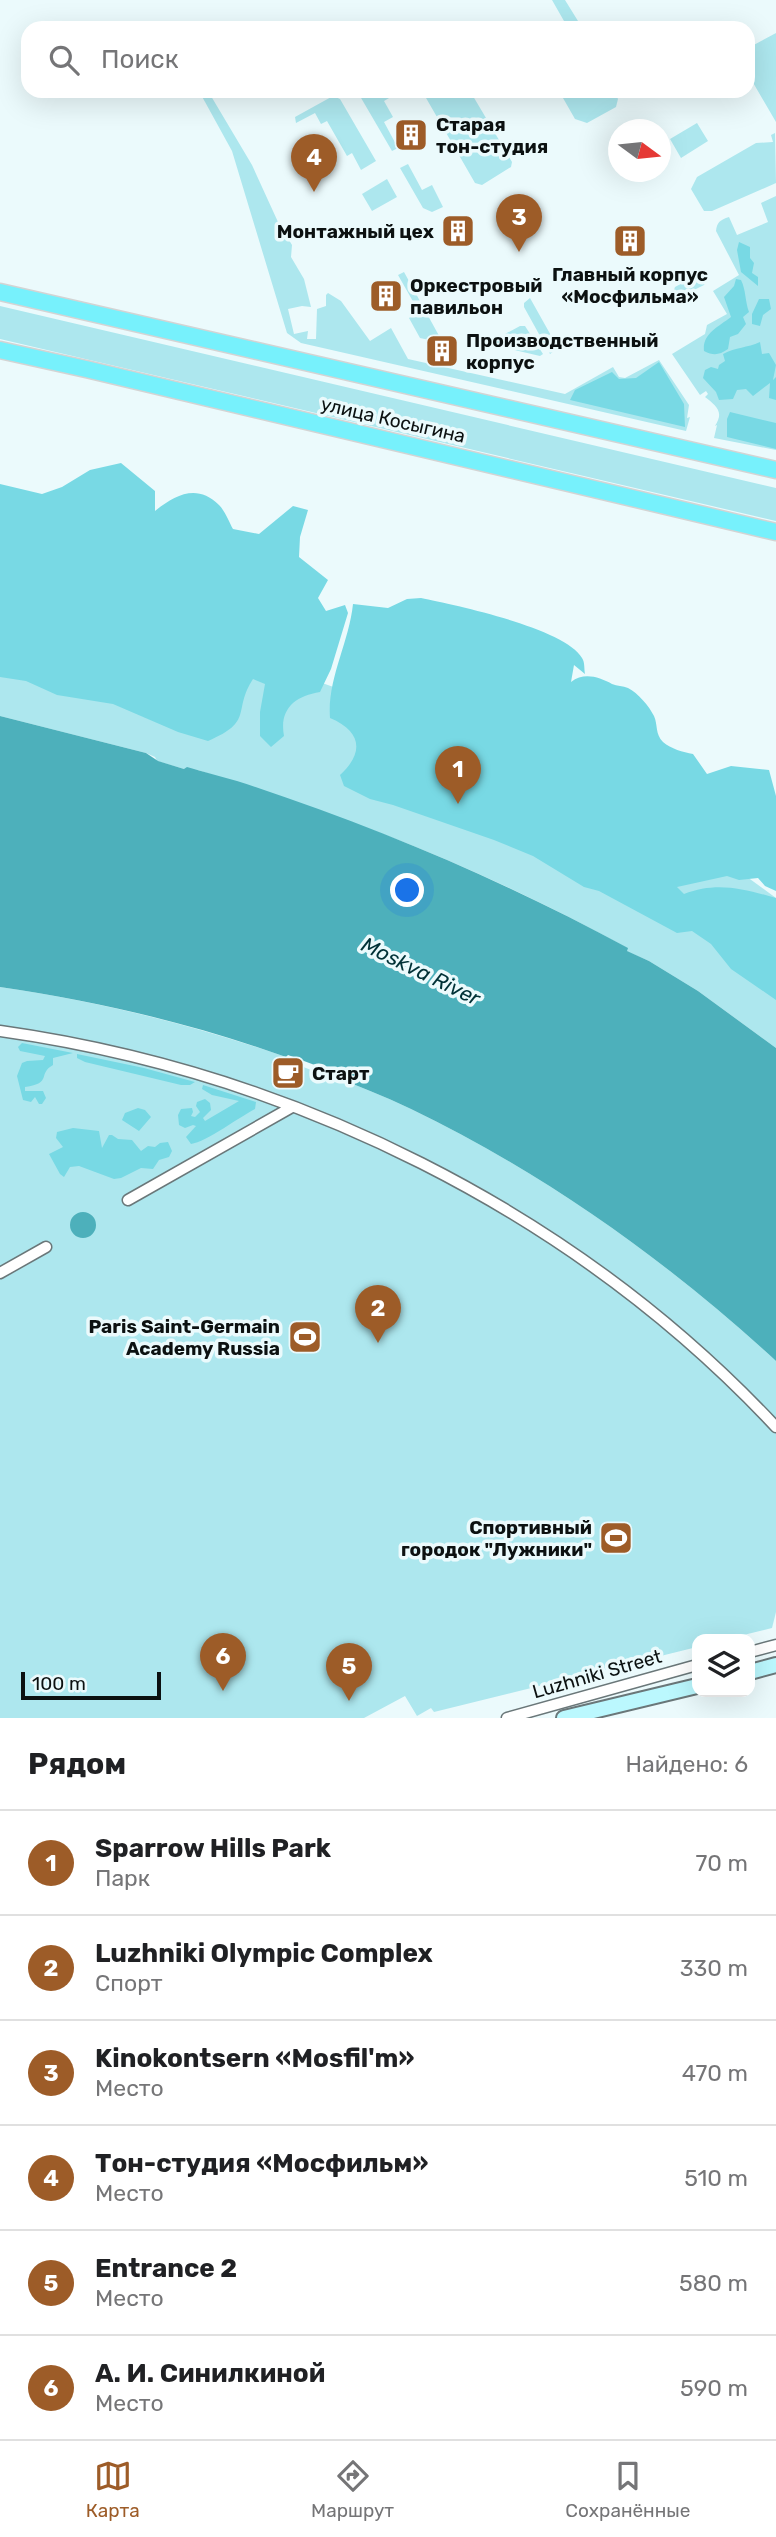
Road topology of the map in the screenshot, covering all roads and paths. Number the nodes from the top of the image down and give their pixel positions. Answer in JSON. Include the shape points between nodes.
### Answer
{"nodes":[{"id":1,"x":0,"y":292,"type":"edge"},
{"id":2,"x":0,"y":351,"type":"edge"},
{"id":3,"x":776,"y":470,"type":"edge"},
{"id":4,"x":776,"y":532,"type":"edge"},
{"id":5,"x":0,"y":1031,"type":"edge"},
{"id":6,"x":292,"y":1107,"type":"junction"},
{"id":7,"x":128,"y":1200,"type":"dead end"},
{"id":8,"x":46,"y":1247,"type":"dead end"},
{"id":9,"x":0,"y":1273,"type":"edge"},
{"id":10,"x":776,"y":1427,"type":"edge"},
{"id":11,"x":776,"y":1645,"type":"edge"},
{"id":12,"x":755,"y":1651,"type":"edge"},
{"id":13,"x":776,"y":1665,"type":"edge"},
{"id":14,"x":692,"y":1666,"type":"edge"},
{"id":15,"x":755,"y":1671,"type":"edge"},
{"id":16,"x":692,"y":1687,"type":"edge"},
{"id":17,"x":507,"y":1718,"type":"edge"},
{"id":18,"x":564,"y":1718,"type":"edge"}],
"edges":[{"from":1,"to":3,"type":"main road","name":"улица Косыгина"},
{"from":2,"to":4,"type":"main road","name":"улица Косыгина"},
{"from":5,"to":6,"type":"street","via":[[167,1066]]},
{"from":6,"to":7,"type":"street"},
{"from":6,"to":10,"type":"street","via":[[438,1171],[546,1236],[680,1336]]},
{"from":8,"to":9,"type":"street"},
{"from":11,"to":12,"type":"street"},
{"from":13,"to":15,"type":"main road"},
{"from":14,"to":17,"type":"street","name":"Luzhniki Street"},
{"from":16,"to":18,"type":"main road"}]}
